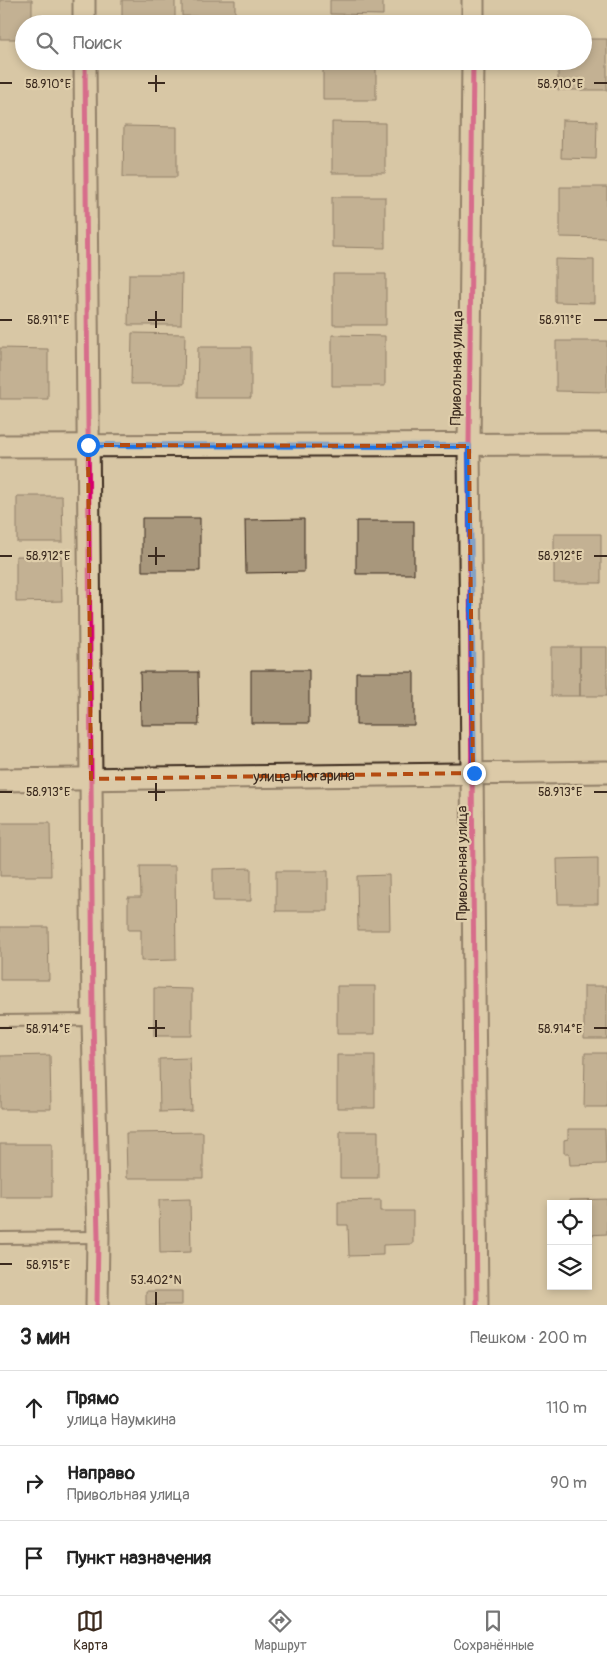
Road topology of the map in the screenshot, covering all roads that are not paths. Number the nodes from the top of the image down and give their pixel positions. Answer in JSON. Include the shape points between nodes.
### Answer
{"nodes":[{"id":1,"x":84,"y":0,"type":"edge"},
{"id":2,"x":473,"y":0,"type":"edge"},
{"id":3,"x":84,"y":15,"type":"edge"},
{"id":4,"x":473,"y":15,"type":"edge"},
{"id":5,"x":85,"y":70,"type":"edge"},
{"id":6,"x":472,"y":70,"type":"edge"},
{"id":7,"x":607,"y":444,"type":"edge"},
{"id":8,"x":88,"y":445,"type":"junction"},
{"id":9,"x":0,"y":446,"type":"edge"},
{"id":10,"x":469,"y":446,"type":"junction"},
{"id":11,"x":607,"y":772,"type":"edge"},
{"id":12,"x":474,"y":773,"type":"junction"},
{"id":13,"x":91,"y":779,"type":"junction"},
{"id":14,"x":0,"y":780,"type":"edge"},
{"id":15,"x":93,"y":1020,"type":"junction"},
{"id":16,"x":0,"y":1021,"type":"edge"},
{"id":17,"x":98,"y":1237,"type":"junction"},
{"id":18,"x":0,"y":1238,"type":"edge"},
{"id":19,"x":97,"y":1305,"type":"edge"},
{"id":20,"x":477,"y":1305,"type":"edge"}],
"edges":[{"from":1,"to":3,"type":"street"},
{"from":2,"to":4,"type":"street"},
{"from":5,"to":8,"type":"street"},
{"from":6,"to":10,"type":"street","name":"Привольная улица"},
{"from":7,"to":10,"type":"street"},
{"from":8,"to":9,"type":"street"},
{"from":8,"to":10,"type":"street"},
{"from":8,"to":13,"type":"street"},
{"from":10,"to":12,"type":"street","name":"Привольная улица"},
{"from":11,"to":12,"type":"street","name":"улица Люгарина"},
{"from":12,"to":13,"type":"street","name":"улица Люгарина"},
{"from":12,"to":20,"type":"street","name":"Привольная улица"},
{"from":13,"to":14,"type":"street","name":"улица Люгарина"},
{"from":13,"to":15,"type":"street"},
{"from":15,"to":16,"type":"lane"},
{"from":15,"to":17,"type":"street"},
{"from":17,"to":18,"type":"lane"},
{"from":17,"to":19,"type":"street"}]}
